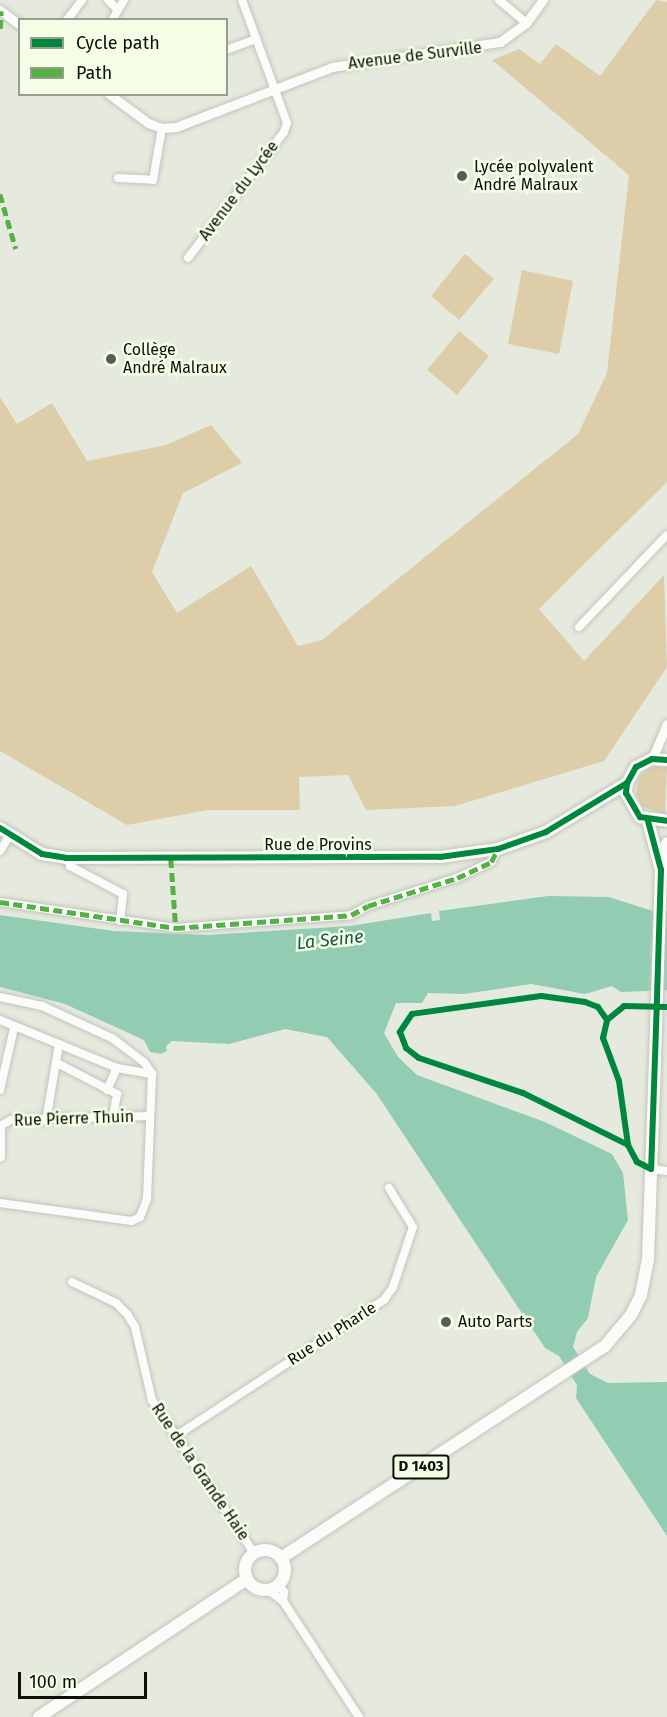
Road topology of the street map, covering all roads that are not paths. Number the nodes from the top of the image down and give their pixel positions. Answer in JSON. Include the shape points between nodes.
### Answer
{"nodes":[{"id":1,"x":82,"y":0,"type":"edge"},
{"id":2,"x":108,"y":0,"type":"edge"},
{"id":3,"x":124,"y":0,"type":"edge"},
{"id":4,"x":242,"y":0,"type":"edge"},
{"id":5,"x":499,"y":0,"type":"edge"},
{"id":6,"x":543,"y":0,"type":"edge"},
{"id":7,"x":0,"y":10,"type":"edge"},
{"id":8,"x":118,"y":10,"type":"junction"},
{"id":9,"x":68,"y":18,"type":"edge"},
{"id":10,"x":113,"y":18,"type":"edge"},
{"id":11,"x":526,"y":23,"type":"junction"},
{"id":12,"x":18,"y":24,"type":"edge"},
{"id":13,"x":256,"y":39,"type":"junction"},
{"id":14,"x":228,"y":49,"type":"edge"},
{"id":15,"x":276,"y":89,"type":"junction"},
{"id":16,"x":112,"y":96,"type":"edge"},
{"id":17,"x":162,"y":128,"type":"junction"},
{"id":18,"x":118,"y":178,"type":"dead end"},
{"id":19,"x":188,"y":258,"type":"dead end"},
{"id":20,"x":667,"y":535,"type":"edge"},
{"id":21,"x":579,"y":627,"type":"dead end"},
{"id":22,"x":667,"y":724,"type":"edge"},
{"id":23,"x":652,"y":759,"type":"junction"},
{"id":24,"x":667,"y":760,"type":"edge"},
{"id":25,"x":627,"y":783,"type":"junction"},
{"id":26,"x":596,"y":801,"type":"junction"},
{"id":27,"x":629,"y":804,"type":"junction"},
{"id":28,"x":648,"y":821,"type":"junction"},
{"id":29,"x":667,"y":821,"type":"edge"},
{"id":30,"x":5,"y":832,"type":"edge"},
{"id":31,"x":667,"y":844,"type":"edge"},
{"id":32,"x":498,"y":849,"type":"junction"},
{"id":33,"x":0,"y":851,"type":"edge"},
{"id":34,"x":70,"y":858,"type":"junction"},
{"id":35,"x":661,"y":870,"type":"junction"},
{"id":36,"x":0,"y":902,"type":"edge"},
{"id":37,"x":120,"y":921,"type":"junction"},
{"id":38,"x":0,"y":997,"type":"edge"},
{"id":39,"x":0,"y":1020,"type":"edge"},
{"id":40,"x":14,"y":1028,"type":"junction"},
{"id":41,"x":59,"y":1044,"type":"junction"},
{"id":42,"x":57,"y":1063,"type":"junction"},
{"id":43,"x":117,"y":1068,"type":"junction"},
{"id":44,"x":152,"y":1074,"type":"junction"},
{"id":45,"x":107,"y":1089,"type":"junction"},
{"id":46,"x":0,"y":1090,"type":"edge"},
{"id":47,"x":149,"y":1116,"type":"junction"},
{"id":48,"x":113,"y":1117,"type":"junction"},
{"id":49,"x":46,"y":1121,"type":"junction"},
{"id":50,"x":0,"y":1127,"type":"edge"},
{"id":51,"x":0,"y":1157,"type":"edge"},
{"id":52,"x":651,"y":1169,"type":"junction"},
{"id":53,"x":667,"y":1171,"type":"edge"},
{"id":54,"x":389,"y":1188,"type":"dead end"},
{"id":55,"x":0,"y":1203,"type":"edge"},
{"id":56,"x":72,"y":1282,"type":"dead end"},
{"id":57,"x":176,"y":1436,"type":"junction"},
{"id":58,"x":254,"y":1553,"type":"junction"},
{"id":59,"x":281,"y":1558,"type":"junction"},
{"id":60,"x":248,"y":1579,"type":"junction"},
{"id":61,"x":274,"y":1587,"type":"junction"},
{"id":62,"x":39,"y":1717,"type":"edge"},
{"id":63,"x":359,"y":1717,"type":"edge"}],
"edges":[{"from":1,"to":9,"type":"street"},
{"from":2,"to":8,"type":"street"},
{"from":3,"to":8,"type":"street"},
{"from":4,"to":13,"type":"street","name":"Avenue du Lycée"},
{"from":5,"to":11,"type":"street"},
{"from":6,"to":11,"type":"street","name":"Avenue de Surville"},
{"from":7,"to":12,"type":"street"},
{"from":8,"to":10,"type":"street"},
{"from":11,"to":15,"type":"street","name":"Avenue de Surville","via":[[486,47],[361,61]]},
{"from":13,"to":14,"type":"street"},
{"from":13,"to":15,"type":"street","name":"Avenue du Lycée"},
{"from":15,"to":17,"type":"street","name":"Avenue de Surville","via":[[176,127]]},
{"from":15,"to":19,"type":"street","name":"Avenue du Lycée","via":[[286,116],[284,132]]},
{"from":16,"to":17,"type":"street"},
{"from":17,"to":18,"type":"street","via":[[153,180]]},
{"from":20,"to":21,"type":"street"},
{"from":22,"to":23,"type":"street"},
{"from":23,"to":24,"type":"main road"},
{"from":23,"to":25,"type":"main road","name":"Rue de Provins","via":[[636,767]]},
{"from":25,"to":26,"type":"main road","name":"Rue de Provins"},
{"from":25,"to":27,"type":"main road"},
{"from":26,"to":27,"type":"main road","via":[[614,799]]},
{"from":26,"to":32,"type":"main road","name":"Rue de Provins","via":[[546,832]]},
{"from":27,"to":28,"type":"main road"},
{"from":28,"to":29,"type":"main road"},
{"from":28,"to":35,"type":"main road","number":"D 1403"},
{"from":30,"to":33,"type":"street"},
{"from":30,"to":34,"type":"main road","name":"Rue de Provins","via":[[42,854]]},
{"from":31,"to":35,"type":"main road","number":"D 1403"},
{"from":32,"to":34,"type":"main road","name":"Rue de Provins","via":[[440,857]]},
{"from":32,"to":37,"type":"street","via":[[491,862],[457,878],[351,915],[176,928]]},
{"from":34,"to":37,"type":"street","via":[[70,866],[123,894]]},
{"from":35,"to":52,"type":"main road","number":"D 1403"},
{"from":36,"to":37,"type":"street"},
{"from":38,"to":44,"type":"street","via":[[42,1006],[112,1038],[144,1062]]},
{"from":39,"to":40,"type":"street"},
{"from":40,"to":41,"type":"street"},
{"from":40,"to":46,"type":"street"},
{"from":41,"to":42,"type":"street"},
{"from":41,"to":43,"type":"street"},
{"from":42,"to":45,"type":"street"},
{"from":42,"to":49,"type":"street"},
{"from":43,"to":44,"type":"street"},
{"from":43,"to":45,"type":"street"},
{"from":44,"to":47,"type":"street"},
{"from":45,"to":48,"type":"street","via":[[117,1094]]},
{"from":47,"to":48,"type":"street","name":"Rue Pierre Thuin"},
{"from":47,"to":55,"type":"street","via":[[145,1211],[132,1221]]},
{"from":48,"to":49,"type":"street","name":"Rue Pierre Thuin"},
{"from":49,"to":50,"type":"street","name":"Rue Pierre Thuin","via":[[11,1120]]},
{"from":50,"to":51,"type":"main road"},
{"from":52,"to":53,"type":"street"},
{"from":52,"to":59,"type":"main road","number":"D 1403","via":[[648,1260],[641,1295],[619,1332],[588,1358]]},
{"from":54,"to":57,"type":"street","name":"Rue du Pharle","via":[[413,1227],[393,1287],[384,1300]]},
{"from":56,"to":57,"type":"street","name":"Rue de la Grande Haie","via":[[116,1303],[127,1314],[135,1327],[152,1400]]},
{"from":57,"to":58,"type":"street","name":"Rue de la Grande Haie"},
{"from":58,"to":59,"type":"main road","via":[[271,1551]]},
{"from":58,"to":60,"type":"main road","via":[[245,1568]]},
{"from":59,"to":61,"type":"main road","via":[[285,1574]]},
{"from":60,"to":61,"type":"main road","via":[[256,1588]]},
{"from":60,"to":62,"type":"main road"},
{"from":61,"to":63,"type":"street"}]}
